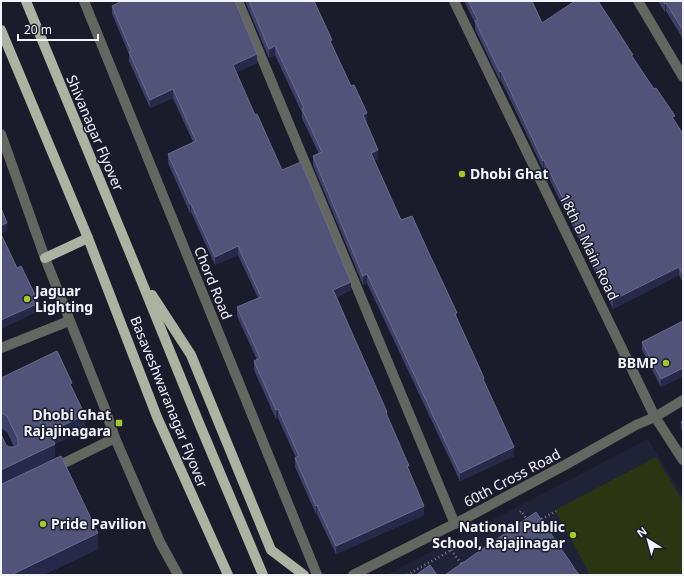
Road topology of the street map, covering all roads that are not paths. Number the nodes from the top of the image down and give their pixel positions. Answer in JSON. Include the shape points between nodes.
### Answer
{"nodes":[{"id":1,"x":26,"y":1,"type":"edge"},
{"id":2,"x":84,"y":1,"type":"edge"},
{"id":3,"x":238,"y":1,"type":"edge"},
{"id":4,"x":454,"y":1,"type":"edge"},
{"id":5,"x":638,"y":1,"type":"edge"},
{"id":6,"x":1,"y":30,"type":"edge"},
{"id":7,"x":683,"y":76,"type":"edge"},
{"id":8,"x":1,"y":134,"type":"edge"},
{"id":9,"x":88,"y":238,"type":"junction"},
{"id":10,"x":45,"y":258,"type":"junction"},
{"id":11,"x":139,"y":275,"type":"junction"},
{"id":12,"x":69,"y":321,"type":"junction"},
{"id":13,"x":1,"y":348,"type":"edge"},
{"id":14,"x":683,"y":400,"type":"edge"},
{"id":15,"x":655,"y":417,"type":"junction"},
{"id":16,"x":115,"y":438,"type":"junction"},
{"id":17,"x":683,"y":460,"type":"edge"},
{"id":18,"x":42,"y":473,"type":"edge"},
{"id":19,"x":455,"y":524,"type":"junction"},
{"id":20,"x":178,"y":575,"type":"edge"},
{"id":21,"x":228,"y":575,"type":"edge"},
{"id":22,"x":263,"y":575,"type":"edge"},
{"id":23,"x":304,"y":575,"type":"edge"},
{"id":24,"x":317,"y":575,"type":"edge"},
{"id":25,"x":353,"y":575,"type":"edge"}],
"edges":[{"from":1,"to":11,"type":"main road","name":"Shivanagar Flyover"},
{"from":2,"to":24,"type":"street","name":"Chord Road"},
{"from":3,"to":19,"type":"street"},
{"from":4,"to":15,"type":"street","name":"18th B Main Road"},
{"from":5,"to":7,"type":"street"},
{"from":6,"to":9,"type":"main road"},
{"from":8,"to":10,"type":"street"},
{"from":9,"to":10,"type":"main road"},
{"from":9,"to":21,"type":"main road","name":"Basaveshwaranagar Flyover","via":[[157,417]]},
{"from":10,"to":12,"type":"street"},
{"from":11,"to":22,"type":"main road","name":"Basaveshwaranagar Flyover"},
{"from":11,"to":23,"type":"main road","via":[[191,355],[271,550]]},
{"from":12,"to":13,"type":"street"},
{"from":12,"to":16,"type":"street"},
{"from":14,"to":15,"type":"street","name":"60th Cross Road"},
{"from":15,"to":17,"type":"street","name":"18th B Main Road"},
{"from":15,"to":19,"type":"street","name":"60th Cross Road"},
{"from":16,"to":18,"type":"street"},
{"from":16,"to":20,"type":"street","via":[[160,542]]},
{"from":19,"to":25,"type":"street","name":"60th Cross Road"}]}
